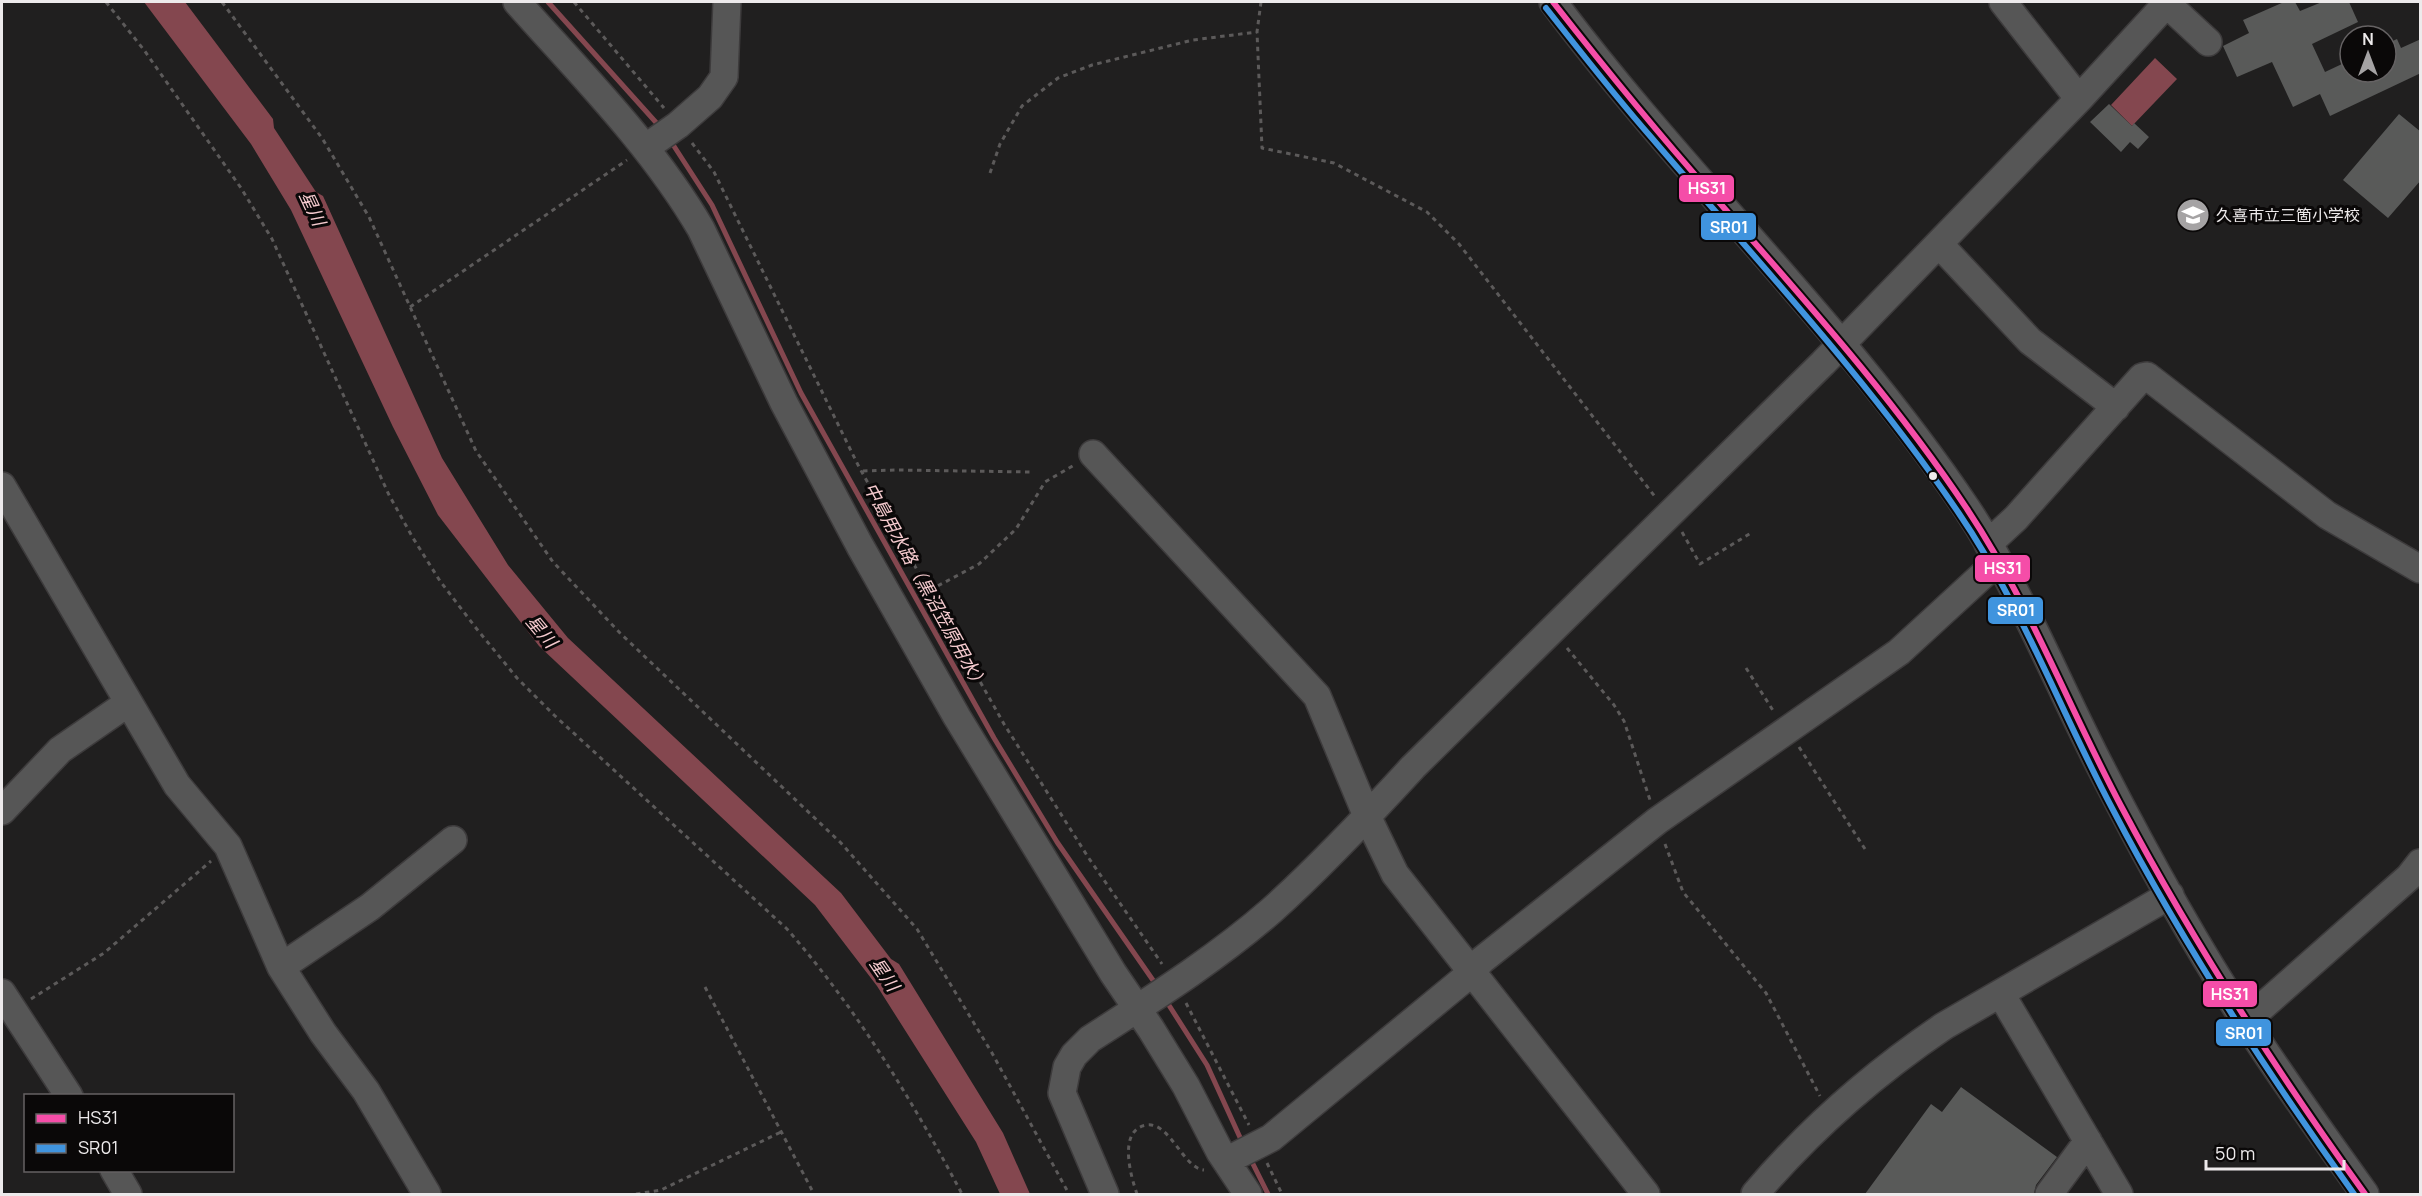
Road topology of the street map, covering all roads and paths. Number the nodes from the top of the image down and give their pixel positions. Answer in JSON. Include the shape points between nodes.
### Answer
{"nodes":[{"id":1,"x":106,"y":2,"type":"edge"},
{"id":2,"x":222,"y":2,"type":"edge"},
{"id":3,"x":517,"y":2,"type":"edge"},
{"id":4,"x":574,"y":2,"type":"edge"},
{"id":5,"x":727,"y":2,"type":"edge"},
{"id":6,"x":1261,"y":2,"type":"edge"},
{"id":7,"x":1553,"y":2,"type":"edge"},
{"id":8,"x":2003,"y":2,"type":"edge"},
{"id":9,"x":2167,"y":2,"type":"edge"},
{"id":10,"x":1257,"y":32,"type":"junction"},
{"id":11,"x":2208,"y":42,"type":"dead end"},
{"id":12,"x":2079,"y":99,"type":"junction"},
{"id":13,"x":678,"y":124,"type":"junction"},
{"id":14,"x":651,"y":144,"type":"junction"},
{"id":15,"x":990,"y":174,"type":"dead end"},
{"id":16,"x":1939,"y":244,"type":"junction"},
{"id":17,"x":410,"y":308,"type":"junction"},
{"id":18,"x":1842,"y":343,"type":"junction"},
{"id":19,"x":2116,"y":407,"type":"junction"},
{"id":20,"x":1093,"y":454,"type":"joint"},
{"id":21,"x":862,"y":471,"type":"junction"},
{"id":22,"x":1032,"y":472,"type":"dead end"},
{"id":23,"x":2,"y":486,"type":"edge"},
{"id":24,"x":1671,"y":514,"type":"junction"},
{"id":25,"x":1751,"y":533,"type":"dead end"},
{"id":26,"x":1997,"y":562,"type":"junction"},
{"id":27,"x":2421,"y":568,"type":"edge"},
{"id":28,"x":929,"y":591,"type":"junction"},
{"id":29,"x":1552,"y":630,"type":"junction"},
{"id":30,"x":1746,"y":668,"type":"dead end"},
{"id":31,"x":128,"y":703,"type":"junction"},
{"id":32,"x":1786,"y":731,"type":"junction"},
{"id":33,"x":2,"y":811,"type":"edge"},
{"id":34,"x":1367,"y":816,"type":"junction"},
{"id":35,"x":1657,"y":821,"type":"junction"},
{"id":36,"x":453,"y":840,"type":"dead end"},
{"id":37,"x":228,"y":846,"type":"junction"},
{"id":38,"x":1865,"y":849,"type":"dead end"},
{"id":39,"x":2417,"y":877,"type":"edge"},
{"id":40,"x":2170,"y":895,"type":"junction"},
{"id":41,"x":281,"y":968,"type":"junction"},
{"id":42,"x":1470,"y":971,"type":"junction"},
{"id":43,"x":705,"y":987,"type":"dead end"},
{"id":44,"x":1162,"y":992,"type":"junction"},
{"id":45,"x":2001,"y":994,"type":"junction"},
{"id":46,"x":8,"y":1002,"type":"edge"},
{"id":47,"x":2245,"y":1022,"type":"junction"},
{"id":48,"x":68,"y":1094,"type":"edge"},
{"id":49,"x":1831,"y":1115,"type":"junction"},
{"id":50,"x":781,"y":1132,"type":"junction"},
{"id":51,"x":2088,"y":1142,"type":"junction"},
{"id":52,"x":1239,"y":1153,"type":"junction"},
{"id":53,"x":115,"y":1172,"type":"edge"},
{"id":54,"x":128,"y":1194,"type":"edge"},
{"id":55,"x":427,"y":1194,"type":"edge"},
{"id":56,"x":636,"y":1194,"type":"edge"},
{"id":57,"x":814,"y":1194,"type":"edge"},
{"id":58,"x":962,"y":1194,"type":"edge"},
{"id":59,"x":1069,"y":1194,"type":"edge"},
{"id":60,"x":1105,"y":1194,"type":"edge"},
{"id":61,"x":1137,"y":1194,"type":"edge"},
{"id":62,"x":1248,"y":1194,"type":"edge"},
{"id":63,"x":1282,"y":1194,"type":"edge"},
{"id":64,"x":1646,"y":1194,"type":"edge"},
{"id":65,"x":1755,"y":1194,"type":"edge"},
{"id":66,"x":2049,"y":1194,"type":"edge"},
{"id":67,"x":2119,"y":1194,"type":"edge"},
{"id":68,"x":2365,"y":1194,"type":"edge"}],
"edges":[{"from":1,"to":58,"type":"path","via":[[241,188],[272,239],[389,495],[440,580],[517,678],[766,910],[818,964],[909,1099]]},
{"from":2,"to":17,"type":"path","via":[[322,138],[369,217]]},
{"from":3,"to":14,"type":"street"},
{"from":4,"to":13,"type":"path"},
{"from":5,"to":13,"type":"street","via":[[724,76],[710,97]]},
{"from":6,"to":10,"type":"path"},
{"from":7,"to":18,"type":"street","via":[[1625,94]]},
{"from":8,"to":12,"type":"street"},
{"from":9,"to":11,"type":"street"},
{"from":9,"to":12,"type":"street"},
{"from":10,"to":15,"type":"path","via":[[1193,40],[1092,65],[1058,78],[1022,106],[1000,144]]},
{"from":10,"to":24,"type":"path","via":[[1262,148],[1334,163],[1427,212],[1459,244]]},
{"from":12,"to":16,"type":"street"},
{"from":13,"to":14,"type":"street"},
{"from":13,"to":21,"type":"path","via":[[714,172]]},
{"from":14,"to":17,"type":"path"},
{"from":14,"to":44,"type":"street","via":[[701,229],[814,463],[957,717]]},
{"from":16,"to":18,"type":"street"},
{"from":16,"to":19,"type":"street","via":[[2030,341]]},
{"from":17,"to":59,"type":"path","via":[[476,451],[553,562],[620,633],[842,843],[917,929],[992,1053]]},
{"from":18,"to":24,"type":"street"},
{"from":18,"to":26,"type":"street","via":[[1919,440]]},
{"from":19,"to":26,"type":"street","via":[[2016,518]]},
{"from":19,"to":27,"type":"street","via":[[2142,376],[2147,376],[2327,515]]},
{"from":20,"to":28,"type":"path","via":[[1045,482],[1016,529],[979,564]]},
{"from":20,"to":34,"type":"street","via":[[1317,696]]},
{"from":21,"to":22,"type":"path"},
{"from":21,"to":28,"type":"path"},
{"from":23,"to":31,"type":"street"},
{"from":24,"to":25,"type":"path","via":[[1700,564]]},
{"from":24,"to":29,"type":"street"},
{"from":26,"to":32,"type":"street","via":[[1899,652]]},
{"from":26,"to":40,"type":"street"},
{"from":28,"to":44,"type":"path","via":[[1004,724],[1088,857]]},
{"from":29,"to":34,"type":"street"},
{"from":29,"to":35,"type":"path","via":[[1624,721]]},
{"from":30,"to":32,"type":"path"},
{"from":31,"to":33,"type":"street","via":[[60,750]]},
{"from":31,"to":37,"type":"street","via":[[177,785]]},
{"from":32,"to":35,"type":"street"},
{"from":32,"to":38,"type":"path"},
{"from":34,"to":42,"type":"street","via":[[1395,874]]},
{"from":34,"to":44,"type":"street","via":[[1272,910]]},
{"from":35,"to":42,"type":"street"},
{"from":35,"to":49,"type":"path","via":[[1683,892],[1766,993]]},
{"from":36,"to":41,"type":"street","via":[[370,907]]},
{"from":37,"to":41,"type":"street"},
{"from":37,"to":46,"type":"path","via":[[104,953]]},
{"from":39,"to":47,"type":"street"},
{"from":40,"to":45,"type":"street"},
{"from":40,"to":47,"type":"street"},
{"from":41,"to":55,"type":"street","via":[[366,1091]]},
{"from":42,"to":52,"type":"street","via":[[1271,1138]]},
{"from":42,"to":64,"type":"street"},
{"from":43,"to":50,"type":"path"},
{"from":44,"to":52,"type":"path"},
{"from":44,"to":52,"type":"street","via":[[1186,1086]]},
{"from":44,"to":60,"type":"street","via":[[1090,1039],[1074,1055],[1063,1080],[1062,1093]]},
{"from":45,"to":49,"type":"street","via":[[1919,1043]]},
{"from":45,"to":51,"type":"street"},
{"from":46,"to":48,"type":"street"},
{"from":47,"to":68,"type":"street"},
{"from":49,"to":65,"type":"street"},
{"from":50,"to":56,"type":"path","via":[[661,1190]]},
{"from":50,"to":57,"type":"path"},
{"from":51,"to":66,"type":"street"},
{"from":51,"to":67,"type":"street"},
{"from":52,"to":61,"type":"path","via":[[1201,1170],[1162,1130],[1146,1125],[1130,1140],[1131,1177]]},
{"from":52,"to":62,"type":"street"},
{"from":52,"to":63,"type":"path"},
{"from":53,"to":54,"type":"street"}]}
